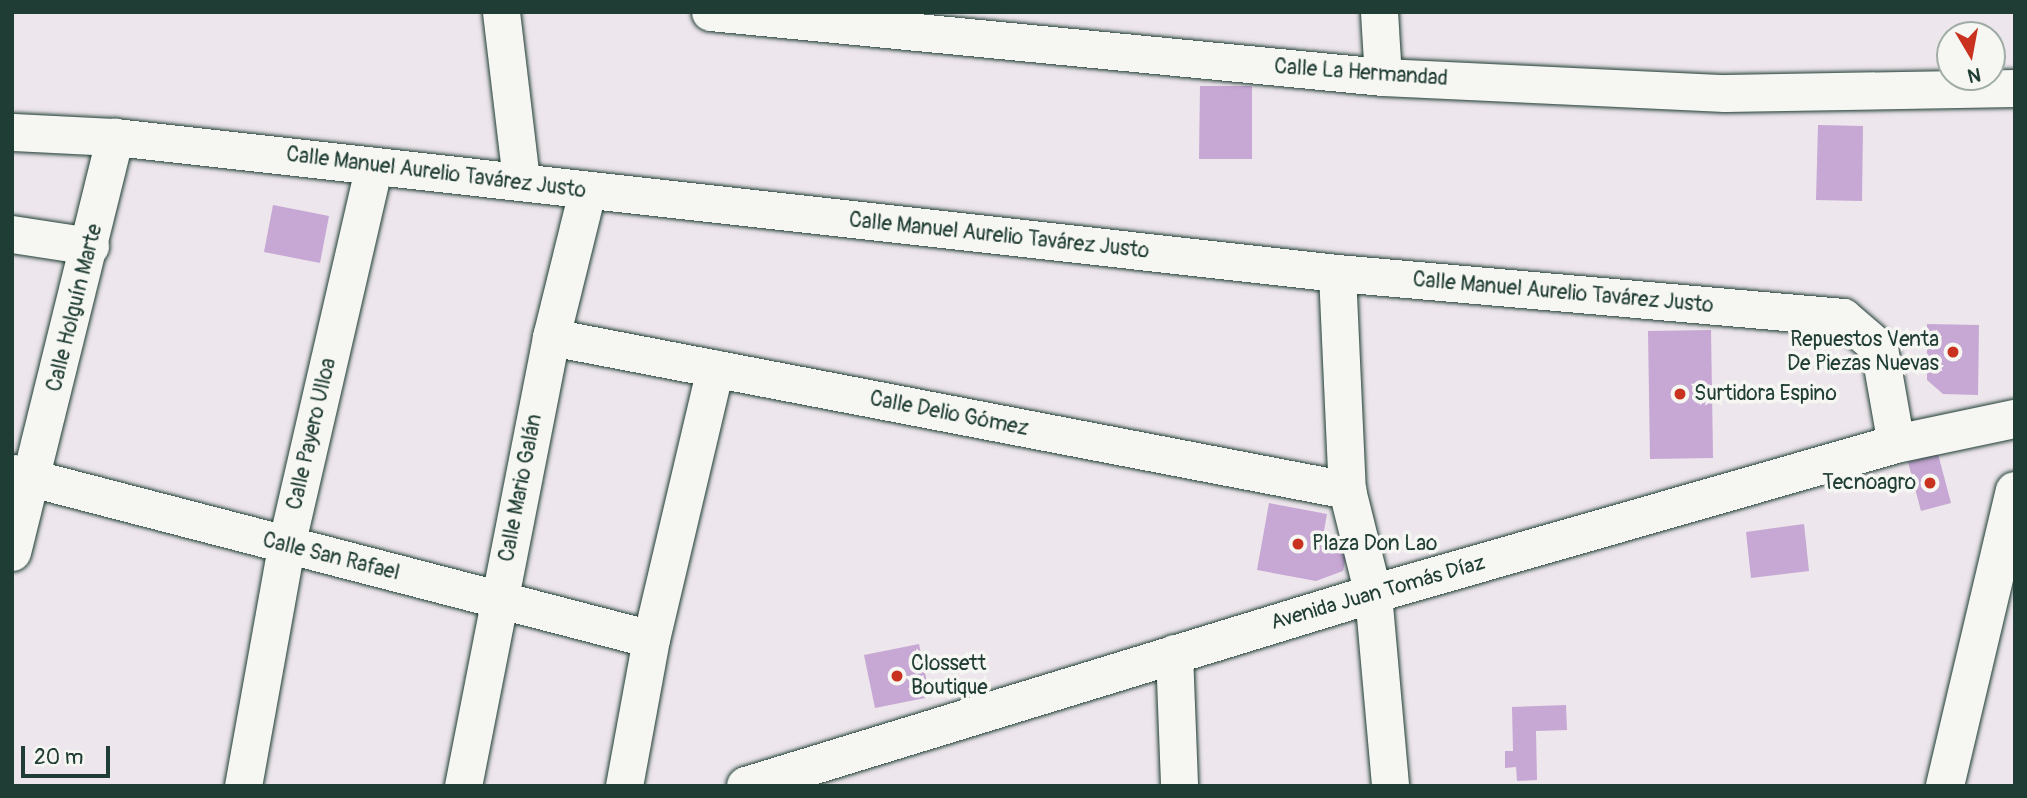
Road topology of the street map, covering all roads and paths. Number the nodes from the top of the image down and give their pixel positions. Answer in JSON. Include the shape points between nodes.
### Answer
{"nodes":[{"id":1,"x":501,"y":12,"type":"edge"},
{"id":2,"x":710,"y":12,"type":"edge"},
{"id":3,"x":1379,"y":12,"type":"edge"},
{"id":4,"x":1382,"y":77,"type":"junction"},
{"id":5,"x":2015,"y":88,"type":"edge"},
{"id":6,"x":12,"y":132,"type":"edge"},
{"id":7,"x":115,"y":136,"type":"junction"},
{"id":8,"x":374,"y":166,"type":"junction"},
{"id":9,"x":522,"y":180,"type":"junction"},
{"id":10,"x":587,"y":191,"type":"junction"},
{"id":11,"x":12,"y":234,"type":"edge"},
{"id":12,"x":90,"y":246,"type":"junction"},
{"id":13,"x":1337,"y":273,"type":"junction"},
{"id":14,"x":551,"y":337,"type":"junction"},
{"id":15,"x":715,"y":368,"type":"junction"},
{"id":16,"x":2015,"y":419,"type":"edge"},
{"id":17,"x":1896,"y":444,"type":"junction"},
{"id":18,"x":23,"y":475,"type":"edge"},
{"id":19,"x":1347,"y":489,"type":"junction"},
{"id":20,"x":2015,"y":491,"type":"edge"},
{"id":21,"x":286,"y":546,"type":"junction"},
{"id":22,"x":12,"y":552,"type":"edge"},
{"id":23,"x":1373,"y":594,"type":"junction"},
{"id":24,"x":499,"y":600,"type":"junction"},
{"id":25,"x":651,"y":639,"type":"junction"},
{"id":26,"x":1174,"y":653,"type":"junction"},
{"id":27,"x":243,"y":786,"type":"edge"},
{"id":28,"x":463,"y":786,"type":"edge"},
{"id":29,"x":625,"y":786,"type":"edge"},
{"id":30,"x":746,"y":786,"type":"edge"},
{"id":31,"x":1179,"y":786,"type":"edge"},
{"id":32,"x":1390,"y":786,"type":"edge"},
{"id":33,"x":1945,"y":786,"type":"edge"}],
"edges":[{"from":1,"to":9,"type":"street"},
{"from":2,"to":4,"type":"street","name":"Calle La Hermandad"},
{"from":3,"to":4,"type":"street"},
{"from":4,"to":5,"type":"street","name":"Calle La Hermandad","via":[[1725,93]]},
{"from":6,"to":7,"type":"street","name":"Calle Manuel Aurelio Tavárez Justo"},
{"from":7,"to":8,"type":"street","name":"Calle Manuel Aurelio Tavárez Justo"},
{"from":7,"to":12,"type":"street","name":"Calle Holguín Marte"},
{"from":8,"to":9,"type":"street","name":"Calle Manuel Aurelio Tavárez Justo"},
{"from":8,"to":21,"type":"street","name":"Calle Payero Ulloa"},
{"from":9,"to":10,"type":"street","name":"Calle Manuel Aurelio Tavárez Justo"},
{"from":10,"to":13,"type":"street","name":"Calle Manuel Aurelio Tavárez Justo"},
{"from":10,"to":14,"type":"street","name":"Calle Mario Galán"},
{"from":11,"to":12,"type":"street"},
{"from":12,"to":18,"type":"street","name":"Calle Holguín Marte"},
{"from":13,"to":17,"type":"street","name":"Calle Manuel Aurelio Tavárez Justo","via":[[1843,317],[1879,348]]},
{"from":13,"to":19,"type":"street"},
{"from":14,"to":15,"type":"street","name":"Calle Delio Gómez"},
{"from":14,"to":24,"type":"street","name":"Calle Mario Galán"},
{"from":15,"to":19,"type":"street","name":"Calle Delio Gómez"},
{"from":15,"to":25,"type":"street"},
{"from":16,"to":17,"type":"street","name":"Avenida Juan Tomás Díaz"},
{"from":17,"to":23,"type":"street","name":"Avenida Juan Tomás Díaz"},
{"from":18,"to":21,"type":"street","name":"Calle San Rafael"},
{"from":18,"to":22,"type":"street","name":"Calle Holguín Marte"},
{"from":19,"to":23,"type":"street"},
{"from":20,"to":33,"type":"street"},
{"from":21,"to":24,"type":"street","name":"Calle San Rafael"},
{"from":21,"to":27,"type":"street","name":"Calle Payero Ulloa"},
{"from":23,"to":26,"type":"street","name":"Avenida Juan Tomás Díaz"},
{"from":23,"to":32,"type":"street"},
{"from":24,"to":25,"type":"street","name":"Calle San Rafael"},
{"from":24,"to":28,"type":"street","name":"Calle Mario Galán"},
{"from":25,"to":29,"type":"street"},
{"from":26,"to":30,"type":"street","name":"Avenida Juan Tomás Díaz"},
{"from":26,"to":31,"type":"street"}]}
